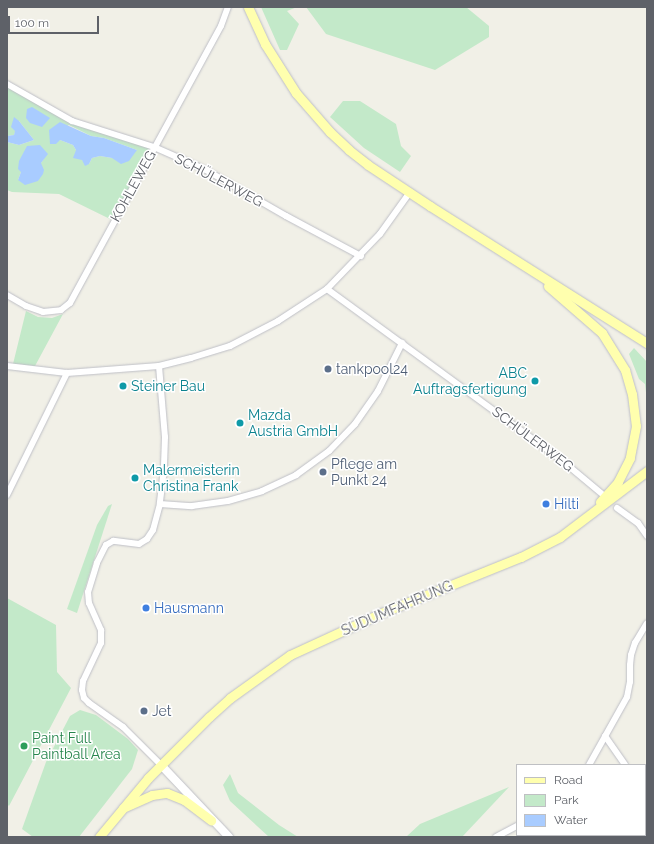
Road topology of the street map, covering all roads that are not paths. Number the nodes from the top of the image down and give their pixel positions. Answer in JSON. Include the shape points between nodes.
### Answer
{"nodes":[{"id":1,"x":228,"y":7,"type":"edge"},
{"id":2,"x":248,"y":7,"type":"edge"},
{"id":3,"x":7,"y":84,"type":"edge"},
{"id":4,"x":154,"y":147,"type":"junction"},
{"id":5,"x":410,"y":192,"type":"junction"},
{"id":6,"x":361,"y":256,"type":"junction"},
{"id":7,"x":527,"y":268,"type":"junction"},
{"id":8,"x":327,"y":289,"type":"junction"},
{"id":9,"x":7,"y":295,"type":"edge"},
{"id":10,"x":402,"y":343,"type":"junction"},
{"id":11,"x":647,"y":343,"type":"edge"},
{"id":12,"x":7,"y":366,"type":"edge"},
{"id":13,"x":158,"y":366,"type":"junction"},
{"id":14,"x":67,"y":373,"type":"junction"},
{"id":15,"x":647,"y":471,"type":"edge"},
{"id":16,"x":647,"y":477,"type":"edge"},
{"id":17,"x":628,"y":486,"type":"junction"},
{"id":18,"x":601,"y":493,"type":"dead end"},
{"id":19,"x":7,"y":495,"type":"edge"},
{"id":20,"x":160,"y":504,"type":"junction"},
{"id":21,"x":618,"y":508,"type":"dead end"},
{"id":22,"x":576,"y":525,"type":"junction"},
{"id":23,"x":647,"y":536,"type":"edge"},
{"id":24,"x":647,"y":623,"type":"edge"},
{"id":25,"x":605,"y":736,"type":"junction"},
{"id":26,"x":591,"y":764,"type":"edge"},
{"id":27,"x":624,"y":764,"type":"edge"},
{"id":28,"x":161,"y":765,"type":"junction"},
{"id":29,"x":120,"y":809,"type":"junction"},
{"id":30,"x":212,"y":820,"type":"junction"},
{"id":31,"x":516,"y":827,"type":"edge"},
{"id":32,"x":99,"y":837,"type":"edge"},
{"id":33,"x":229,"y":837,"type":"edge"},
{"id":34,"x":496,"y":837,"type":"edge"}],
"edges":[{"from":1,"to":4,"type":"street","name":"KOHLEWEG","via":[[221,26]]},
{"from":2,"to":5,"type":"main road","via":[[265,44],[296,93],[312,112],[330,132],[368,165]]},
{"from":3,"to":4,"type":"street","name":"SCHÜLERWEG","via":[[72,121]]},
{"from":4,"to":6,"type":"street","name":"SCHÜLERWEG","via":[[206,170]]},
{"from":4,"to":9,"type":"street","name":"KOHLEWEG","via":[[70,302],[61,310],[43,312]]},
{"from":5,"to":6,"type":"street"},
{"from":5,"to":7,"type":"main road"},
{"from":6,"to":8,"type":"street"},
{"from":7,"to":11,"type":"main road"},
{"from":7,"to":22,"type":"main road","via":[[602,333],[625,370],[632,394],[636,426],[625,470],[608,495]]},
{"from":8,"to":10,"type":"street","name":"SCHÜLERWEG"},
{"from":8,"to":13,"type":"street","via":[[278,321],[230,346]]},
{"from":10,"to":18,"type":"street","name":"SCHÜLERWEG","via":[[558,458]]},
{"from":10,"to":20,"type":"street","via":[[378,391],[355,424],[329,451],[296,475],[262,491],[228,501],[192,506]]},
{"from":12,"to":14,"type":"street"},
{"from":13,"to":14,"type":"street"},
{"from":13,"to":20,"type":"street","via":[[165,438]]},
{"from":14,"to":19,"type":"street"},
{"from":15,"to":17,"type":"main road","name":"SÜDUMFAHRUNG"},
{"from":16,"to":17,"type":"main road"},
{"from":17,"to":22,"type":"main road","name":"SÜDUMFAHRUNG"},
{"from":20,"to":28,"type":"street","via":[[153,530],[147,538],[138,544],[113,541],[106,545],[97,563],[88,592],[89,603],[101,630],[101,643],[83,680],[82,690],[88,703],[123,727]]},
{"from":21,"to":23,"type":"street","via":[[638,523]]},
{"from":22,"to":28,"type":"main road","name":"SÜDUMFAHRUNG","via":[[560,537],[521,557],[379,614],[290,655],[230,698]]},
{"from":24,"to":25,"type":"street","via":[[635,643],[627,697]]},
{"from":25,"to":26,"type":"street"},
{"from":25,"to":27,"type":"street"},
{"from":28,"to":29,"type":"main road","name":"SÜDUMFAHRUNG"},
{"from":28,"to":30,"type":"main road"},
{"from":29,"to":30,"type":"main road","via":[[152,795],[167,793],[184,800]]},
{"from":29,"to":32,"type":"main road","name":"SÜDUMFAHRUNG"},
{"from":30,"to":33,"type":"main road"},
{"from":31,"to":34,"type":"street"}]}
